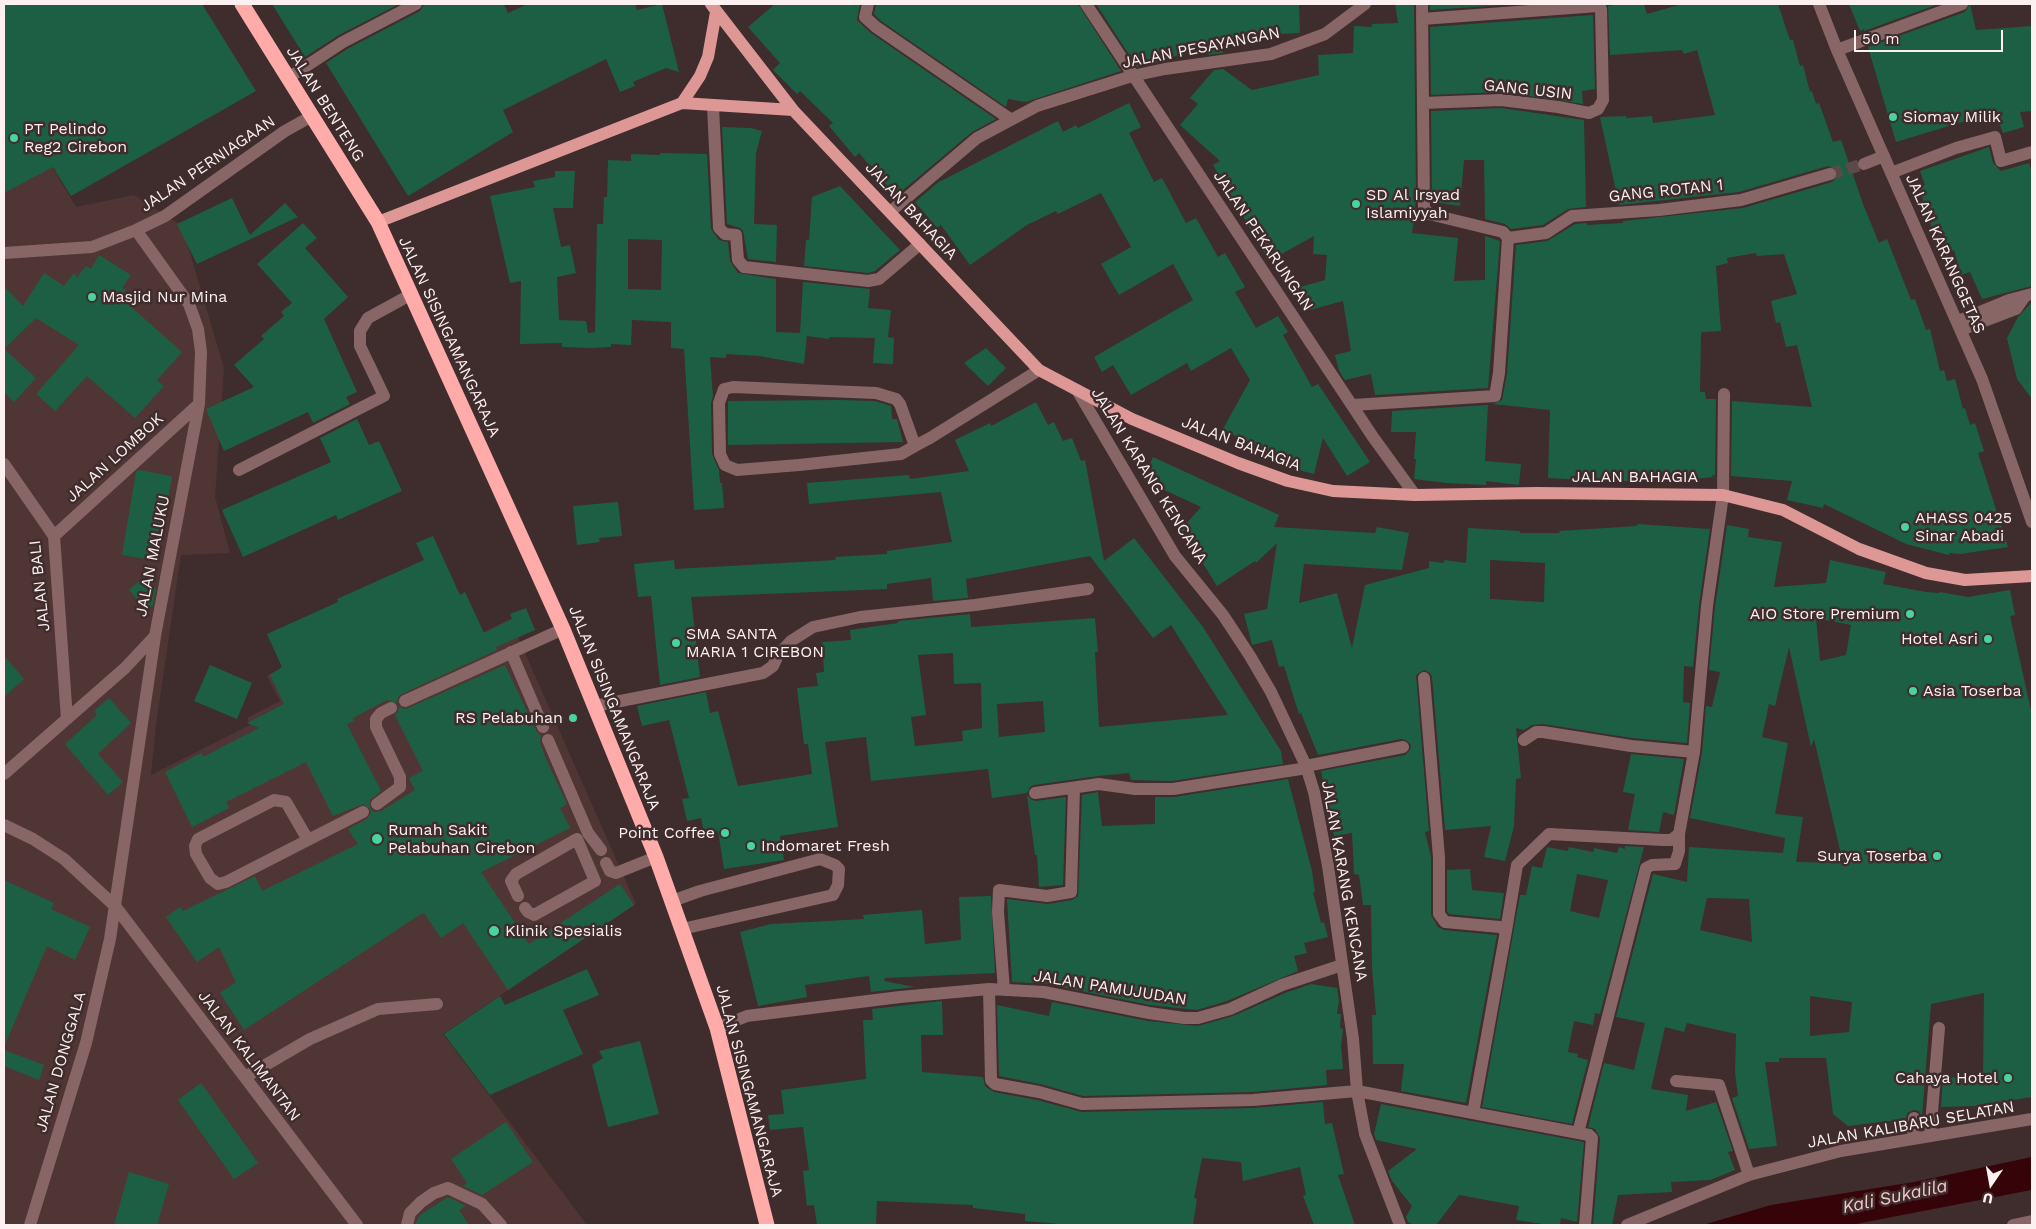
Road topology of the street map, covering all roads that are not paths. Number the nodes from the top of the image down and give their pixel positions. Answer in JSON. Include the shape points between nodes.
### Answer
{"nodes":[{"id":1,"x":242,"y":4,"type":"edge"},
{"id":2,"x":416,"y":4,"type":"edge"},
{"id":3,"x":868,"y":4,"type":"edge"},
{"id":4,"x":1086,"y":4,"type":"edge"},
{"id":5,"x":1362,"y":4,"type":"edge"},
{"id":6,"x":1422,"y":4,"type":"edge"},
{"id":7,"x":1819,"y":4,"type":"edge"},
{"id":8,"x":1962,"y":4,"type":"edge"},
{"id":9,"x":714,"y":8,"type":"edge"},
{"id":10,"x":1422,"y":19,"type":"junction"},
{"id":11,"x":1837,"y":50,"type":"junction"},
{"id":12,"x":1132,"y":76,"type":"junction"},
{"id":13,"x":288,"y":78,"type":"junction"},
{"id":14,"x":682,"y":103,"type":"junction"},
{"id":15,"x":1422,"y":103,"type":"junction"},
{"id":16,"x":713,"y":107,"type":"junction"},
{"id":17,"x":793,"y":110,"type":"junction"},
{"id":18,"x":312,"y":116,"type":"junction"},
{"id":19,"x":1010,"y":119,"type":"junction"},
{"id":20,"x":2032,"y":152,"type":"edge"},
{"id":21,"x":1884,"y":156,"type":"junction"},
{"id":22,"x":1864,"y":164,"type":"tunnel mouth"},
{"id":23,"x":1891,"y":173,"type":"junction"},
{"id":24,"x":1830,"y":174,"type":"tunnel mouth"},
{"id":25,"x":890,"y":212,"type":"junction"},
{"id":26,"x":378,"y":222,"type":"junction"},
{"id":27,"x":136,"y":230,"type":"junction"},
{"id":28,"x":1508,"y":238,"type":"junction"},
{"id":29,"x":920,"y":244,"type":"junction"},
{"id":30,"x":4,"y":253,"type":"edge"},
{"id":31,"x":410,"y":295,"type":"junction"},
{"id":32,"x":2028,"y":295,"type":"edge"},
{"id":33,"x":1960,"y":325,"type":"junction"},
{"id":34,"x":1039,"y":370,"type":"junction"},
{"id":35,"x":1077,"y":390,"type":"junction"},
{"id":36,"x":1724,"y":394,"type":"dead end"},
{"id":37,"x":198,"y":404,"type":"junction"},
{"id":38,"x":1353,"y":405,"type":"junction"},
{"id":39,"x":915,"y":446,"type":"junction"},
{"id":40,"x":4,"y":464,"type":"edge"},
{"id":41,"x":239,"y":470,"type":"dead end"},
{"id":42,"x":1724,"y":494,"type":"junction"},
{"id":43,"x":1415,"y":495,"type":"junction"},
{"id":44,"x":2032,"y":522,"type":"edge"},
{"id":45,"x":54,"y":536,"type":"junction"},
{"id":46,"x":2032,"y":576,"type":"edge"},
{"id":47,"x":1088,"y":589,"type":"dead end"},
{"id":48,"x":563,"y":629,"type":"junction"},
{"id":49,"x":155,"y":636,"type":"junction"},
{"id":50,"x":511,"y":652,"type":"junction"},
{"id":51,"x":1424,"y":678,"type":"dead end"},
{"id":52,"x":405,"y":702,"type":"dead end"},
{"id":53,"x":595,"y":706,"type":"junction"},
{"id":54,"x":391,"y":708,"type":"dead end"},
{"id":55,"x":67,"y":719,"type":"junction"},
{"id":56,"x":543,"y":727,"type":"dead end"},
{"id":57,"x":548,"y":740,"type":"dead end"},
{"id":58,"x":1524,"y":740,"type":"dead end"},
{"id":59,"x":1403,"y":747,"type":"dead end"},
{"id":60,"x":1694,"y":752,"type":"junction"},
{"id":61,"x":1307,"y":767,"type":"junction"},
{"id":62,"x":4,"y":774,"type":"edge"},
{"id":63,"x":1074,"y":788,"type":"junction"},
{"id":64,"x":1035,"y":793,"type":"dead end"},
{"id":65,"x":377,"y":804,"type":"dead end"},
{"id":66,"x":363,"y":812,"type":"dead end"},
{"id":67,"x":4,"y":825,"type":"edge"},
{"id":68,"x":1678,"y":834,"type":"junction"},
{"id":69,"x":582,"y":836,"type":"junction"},
{"id":70,"x":308,"y":840,"type":"junction"},
{"id":71,"x":601,"y":850,"type":"dead end"},
{"id":72,"x":656,"y":857,"type":"junction"},
{"id":73,"x":606,"y":864,"type":"dead end"},
{"id":74,"x":518,"y":896,"type":"dead end"},
{"id":75,"x":672,"y":901,"type":"junction"},
{"id":76,"x":115,"y":906,"type":"junction"},
{"id":77,"x":525,"y":908,"type":"dead end"},
{"id":78,"x":682,"y":929,"type":"junction"},
{"id":79,"x":1506,"y":932,"type":"junction"},
{"id":80,"x":1342,"y":964,"type":"junction"},
{"id":81,"x":989,"y":990,"type":"junction"},
{"id":82,"x":1004,"y":990,"type":"junction"},
{"id":83,"x":436,"y":1004,"type":"dead end"},
{"id":84,"x":717,"y":1028,"type":"junction"},
{"id":85,"x":1938,"y":1028,"type":"dead end"},
{"id":86,"x":245,"y":1077,"type":"junction"},
{"id":87,"x":1676,"y":1081,"type":"dead end"},
{"id":88,"x":1356,"y":1091,"type":"junction"},
{"id":89,"x":1473,"y":1113,"type":"junction"},
{"id":90,"x":1914,"y":1118,"type":"dead end"},
{"id":91,"x":2032,"y":1119,"type":"edge"},
{"id":92,"x":1578,"y":1133,"type":"junction"},
{"id":93,"x":1930,"y":1136,"type":"junction"},
{"id":94,"x":1913,"y":1139,"type":"junction"},
{"id":95,"x":1749,"y":1175,"type":"junction"},
{"id":96,"x":2032,"y":1221,"type":"edge"},
{"id":97,"x":30,"y":1225,"type":"edge"},
{"id":98,"x":357,"y":1225,"type":"edge"},
{"id":99,"x":407,"y":1225,"type":"edge"},
{"id":100,"x":501,"y":1225,"type":"edge"},
{"id":101,"x":767,"y":1225,"type":"edge"},
{"id":102,"x":1400,"y":1225,"type":"edge"},
{"id":103,"x":1585,"y":1225,"type":"edge"},
{"id":104,"x":1627,"y":1225,"type":"edge"},
{"id":105,"x":2014,"y":1225,"type":"edge"}],
"edges":[{"from":1,"to":13,"type":"highway","name":"JALAN BENTENG"},
{"from":2,"to":13,"type":"street","via":[[344,42]]},
{"from":3,"to":19,"type":"street","via":[[865,17],[876,28]]},
{"from":4,"to":12,"type":"street","name":"JALAN PEKARUNGAN"},
{"from":5,"to":12,"type":"street","name":"JALAN PESAYANGAN","via":[[1326,34],[1271,54]]},
{"from":6,"to":10,"type":"street"},
{"from":7,"to":11,"type":"street","name":"JALAN KARANGGETAS"},
{"from":8,"to":11,"type":"street"},
{"from":9,"to":14,"type":"main road","via":[[708,57]]},
{"from":9,"to":17,"type":"main road","name":"JALAN BAHAGIA"},
{"from":10,"to":15,"type":"street"},
{"from":10,"to":15,"type":"street","name":"GANG USIN","via":[[1598,6],[1603,100],[1598,109],[1585,113],[1501,100]]},
{"from":11,"to":21,"type":"street","name":"JALAN KARANGGETAS"},
{"from":12,"to":19,"type":"street","name":"JALAN PESAYANGAN","via":[[1037,106]]},
{"from":12,"to":38,"type":"street","name":"JALAN PEKARUNGAN"},
{"from":13,"to":18,"type":"highway","name":"JALAN BENTENG"},
{"from":14,"to":16,"type":"main road"},
{"from":14,"to":26,"type":"main road"},
{"from":15,"to":28,"type":"street","via":[[1424,208],[1429,214],[1503,232]]},
{"from":16,"to":17,"type":"main road"},
{"from":16,"to":29,"type":"street","via":[[719,228],[725,234],[736,235],[738,260],[744,267],[868,281],[879,279]]},
{"from":17,"to":25,"type":"main road","name":"JALAN BAHAGIA"},
{"from":18,"to":26,"type":"highway","name":"JALAN BENTENG"},
{"from":18,"to":27,"type":"street","name":"JALAN PERNIAGAAN","via":[[165,216]]},
{"from":19,"to":25,"type":"street","name":"JALAN PESAYANGAN","via":[[976,138]]},
{"from":20,"to":23,"type":"street","via":[[2001,161],[1995,137]]},
{"from":21,"to":22,"type":"street"},
{"from":21,"to":23,"type":"street","name":"JALAN KARANGGETAS"},
{"from":23,"to":33,"type":"street","name":"JALAN KARANGGETAS"},
{"from":24,"to":28,"type":"street","name":"GANG ROTAN 1","via":[[1741,200],[1572,216],[1546,233]]},
{"from":25,"to":29,"type":"main road","name":"JALAN BAHAGIA"},
{"from":26,"to":31,"type":"highway","name":"JALAN SISINGAMANGARAJA"},
{"from":27,"to":30,"type":"street","name":"JALAN PERNIAGAAN","via":[[92,247]]},
{"from":27,"to":37,"type":"street","name":"JALAN MALUKU","via":[[189,304],[198,329],[201,352]]},
{"from":28,"to":38,"type":"street","via":[[1495,395]]},
{"from":29,"to":34,"type":"main road","name":"JALAN BAHAGIA"},
{"from":31,"to":41,"type":"street","via":[[368,318],[360,331],[360,346],[384,396]]},
{"from":31,"to":48,"type":"highway","name":"JALAN SISINGAMANGARAJA"},
{"from":32,"to":33,"type":"street","via":[[2016,309]]},
{"from":33,"to":44,"type":"street","name":"JALAN KARANGGETAS"},
{"from":34,"to":35,"type":"main road","name":"JALAN BAHAGIA"},
{"from":34,"to":39,"type":"street"},
{"from":35,"to":43,"type":"main road","name":"JALAN BAHAGIA","via":[[1132,419],[1288,481],[1334,490]]},
{"from":35,"to":61,"type":"street","name":"JALAN KARANG KENCANA","via":[[1175,556],[1223,615],[1250,656]]},
{"from":36,"to":42,"type":"street"},
{"from":37,"to":45,"type":"street","name":"JALAN LOMBOK"},
{"from":37,"to":49,"type":"street","name":"JALAN MALUKU"},
{"from":38,"to":43,"type":"street","name":"JALAN PEKARUNGAN"},
{"from":39,"to":39,"type":"street","via":[[901,454],[737,470],[725,465],[720,454],[719,403],[724,389],[733,387],[876,393],[896,399],[900,404]]},
{"from":40,"to":45,"type":"street","name":"JALAN BALI"},
{"from":42,"to":43,"type":"main road","name":"JALAN BAHAGIA"},
{"from":42,"to":46,"type":"main road","name":"JALAN BAHAGIA","via":[[1784,510],[1859,548],[1926,573],[1965,580]]},
{"from":42,"to":60,"type":"street","via":[[1707,606]]},
{"from":45,"to":55,"type":"street","name":"JALAN BALI"},
{"from":47,"to":53,"type":"street","via":[[974,606],[860,617],[813,627],[791,641],[773,666],[763,672]]},
{"from":48,"to":50,"type":"street"},
{"from":48,"to":53,"type":"highway","name":"JALAN SISINGAMANGARAJA"},
{"from":49,"to":55,"type":"street","via":[[125,668]]},
{"from":49,"to":76,"type":"street","name":"JALAN MALUKU"},
{"from":50,"to":52,"type":"street"},
{"from":50,"to":56,"type":"street"},
{"from":51,"to":79,"type":"street","via":[[1439,858],[1439,914],[1445,922],[1496,927]]},
{"from":53,"to":72,"type":"highway","name":"JALAN SISINGAMANGARAJA"},
{"from":54,"to":65,"type":"street","via":[[376,719],[376,727],[400,777],[400,787]]},
{"from":55,"to":62,"type":"street"},
{"from":57,"to":69,"type":"street"},
{"from":58,"to":60,"type":"street","via":[[1536,732],[1543,732]]},
{"from":59,"to":61,"type":"street"},
{"from":60,"to":68,"type":"street"},
{"from":61,"to":63,"type":"street","via":[[1173,789],[1135,789],[1099,784]]},
{"from":61,"to":80,"type":"street","name":"JALAN KARANG KENCANA","via":[[1328,866]]},
{"from":63,"to":64,"type":"street"},
{"from":63,"to":82,"type":"street","via":[[1071,892],[1047,896],[999,890]]},
{"from":66,"to":70,"type":"street"},
{"from":67,"to":76,"type":"street","name":"JALAN KALIMANTAN","via":[[64,859]]},
{"from":68,"to":79,"type":"street","via":[[1671,840],[1663,840],[1549,834],[1517,865]]},
{"from":68,"to":92,"type":"street","via":[[1680,844],[1675,864],[1646,868]]},
{"from":69,"to":71,"type":"street"},
{"from":69,"to":74,"type":"street","via":[[513,877],[511,885]]},
{"from":69,"to":77,"type":"street","via":[[595,881],[534,915]]},
{"from":70,"to":70,"type":"street","via":[[218,884],[210,878],[195,846],[198,839],[274,800],[286,802]]},
{"from":72,"to":73,"type":"street","via":[[616,873],[610,871]]},
{"from":72,"to":75,"type":"highway","name":"JALAN SISINGAMANGARAJA"},
{"from":75,"to":78,"type":"highway","name":"JALAN SISINGAMANGARAJA"},
{"from":75,"to":78,"type":"street","via":[[820,860],[839,869],[838,884],[833,894]]},
{"from":76,"to":86,"type":"street","name":"JALAN KALIMANTAN"},
{"from":76,"to":97,"type":"street","name":"JALAN DONGGALA","via":[[86,1043]]},
{"from":78,"to":84,"type":"highway","name":"JALAN SISINGAMANGARAJA"},
{"from":79,"to":89,"type":"street"},
{"from":80,"to":82,"type":"street","name":"JALAN PAMUJUDAN","via":[[1282,985],[1230,1009],[1198,1018],[1149,1013],[1044,992]]},
{"from":80,"to":88,"type":"street","name":"JALAN KARANG KENCANA","via":[[1353,1039]]},
{"from":81,"to":82,"type":"street","name":"JALAN PAMUJUDAN"},
{"from":81,"to":84,"type":"street","name":"JALAN PAMUJUDAN","via":[[900,997],[747,1016]]},
{"from":81,"to":88,"type":"street","via":[[991,1080],[995,1084],[1082,1104],[1253,1100]]},
{"from":83,"to":86,"type":"street","via":[[378,1009],[310,1039]]},
{"from":84,"to":101,"type":"highway","name":"JALAN SISINGAMANGARAJA"},
{"from":85,"to":93,"type":"street"},
{"from":86,"to":98,"type":"street","name":"JALAN KALIMANTAN"},
{"from":87,"to":95,"type":"street","via":[[1719,1085]]},
{"from":88,"to":89,"type":"street"},
{"from":88,"to":102,"type":"street","name":"JALAN KARANG KENCANA","via":[[1365,1134]]},
{"from":89,"to":92,"type":"street"},
{"from":90,"to":94,"type":"street"},
{"from":91,"to":93,"type":"street","name":"JALAN KALIBARU SELATAN"},
{"from":92,"to":103,"type":"street","via":[[1592,1138]]},
{"from":93,"to":94,"type":"street","name":"JALAN KALIBARU SELATAN"},
{"from":94,"to":95,"type":"street","name":"JALAN KALIBARU SELATAN","via":[[1840,1151]]},
{"from":95,"to":104,"type":"street","name":"JALAN KALIBARU SELATAN"},
{"from":96,"to":105,"type":"street"},
{"from":99,"to":100,"type":"street","via":[[410,1213],[421,1202],[448,1188],[482,1204]]}]}
